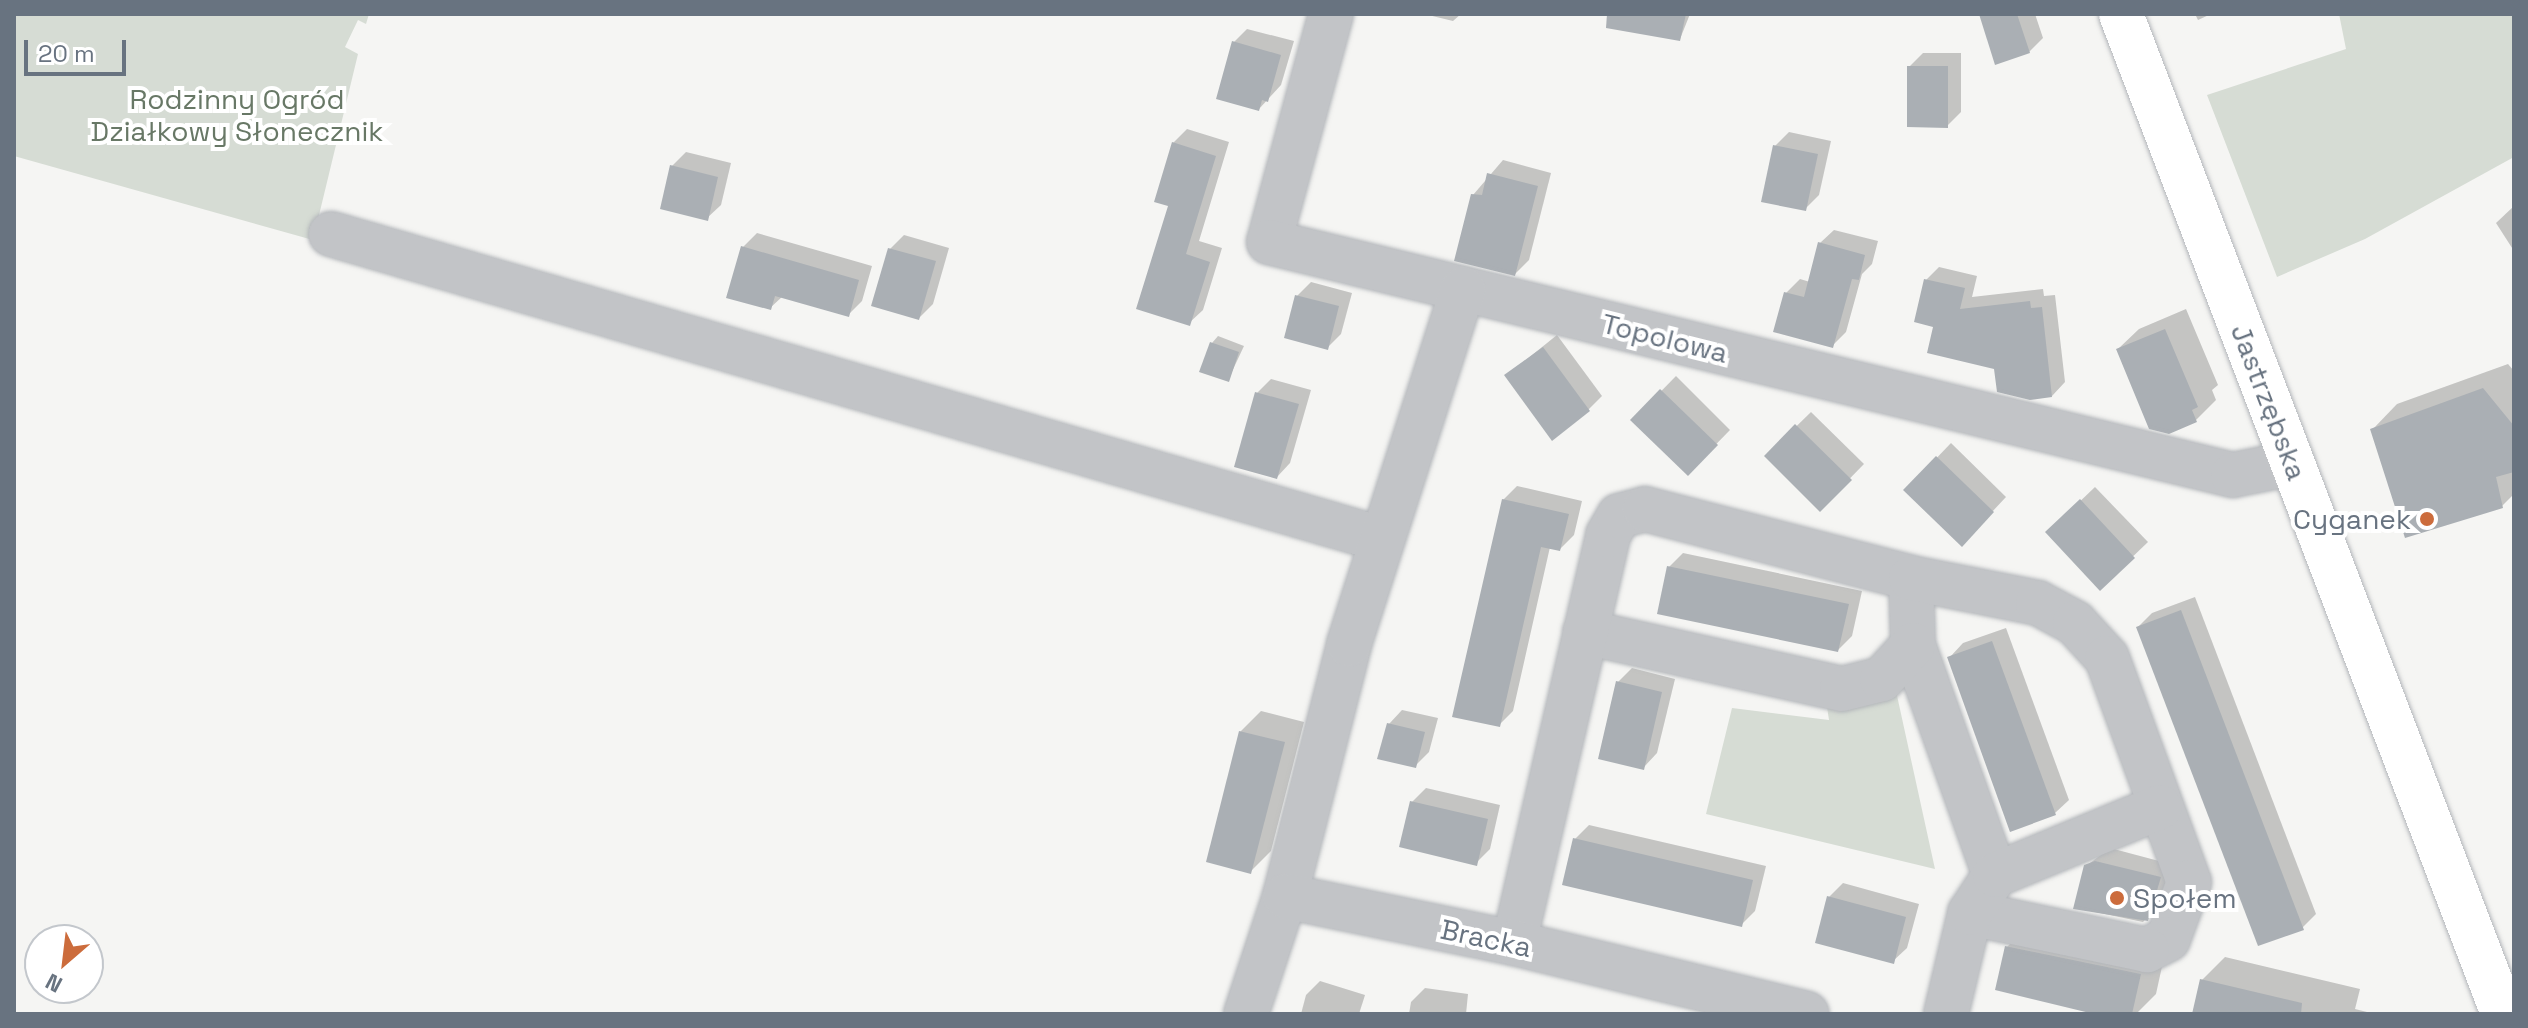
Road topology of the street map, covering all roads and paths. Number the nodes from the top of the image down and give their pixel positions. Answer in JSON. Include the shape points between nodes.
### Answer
{"nodes":[{"id":1,"x":1331,"y":14,"type":"edge"},
{"id":2,"x":2121,"y":14,"type":"edge"},
{"id":3,"x":331,"y":234,"type":"dead end"},
{"id":4,"x":1463,"y":289,"type":"junction"},
{"id":5,"x":2293,"y":463,"type":"junction"},
{"id":6,"x":1381,"y":539,"type":"junction"},
{"id":7,"x":1911,"y":578,"type":"junction"},
{"id":8,"x":1585,"y":632,"type":"junction"},
{"id":9,"x":1913,"y":645,"type":"junction"},
{"id":10,"x":2160,"y":807,"type":"junction"},
{"id":11,"x":1995,"y":875,"type":"junction"},
{"id":12,"x":1285,"y":896,"type":"junction"},
{"id":13,"x":1970,"y":913,"type":"junction"},
{"id":14,"x":1514,"y":943,"type":"junction"},
{"id":15,"x":1246,"y":1014,"type":"edge"},
{"id":16,"x":1807,"y":1014,"type":"edge"},
{"id":17,"x":1946,"y":1014,"type":"edge"},
{"id":18,"x":2503,"y":1014,"type":"edge"}],
"edges":[{"from":1,"to":4,"type":"street","name":"Topolowa","via":[[1269,242]]},
{"from":2,"to":5,"type":"main road","name":"Jastrzębska"},
{"from":3,"to":6,"type":"street"},
{"from":4,"to":5,"type":"street","name":"Topolowa","via":[[2233,475]]},
{"from":4,"to":6,"type":"street"},
{"from":5,"to":18,"type":"main road","name":"Jastrzębska"},
{"from":6,"to":12,"type":"street"},
{"from":7,"to":8,"type":"street","via":[[1645,509],[1619,516],[1608,535]]},
{"from":7,"to":9,"type":"street"},
{"from":7,"to":10,"type":"street","via":[[2038,603],[2075,623],[2107,658]]},
{"from":8,"to":9,"type":"street","via":[[1842,689],[1882,679]]},
{"from":8,"to":14,"type":"street"},
{"from":9,"to":11,"type":"street"},
{"from":10,"to":11,"type":"street"},
{"from":10,"to":13,"type":"street","via":[[2189,882],[2168,939],[2147,950]]},
{"from":11,"to":13,"type":"street"},
{"from":12,"to":14,"type":"street","name":"Bracka"},
{"from":12,"to":15,"type":"street"},
{"from":13,"to":17,"type":"street"},
{"from":14,"to":16,"type":"street","name":"Bracka"}]}
